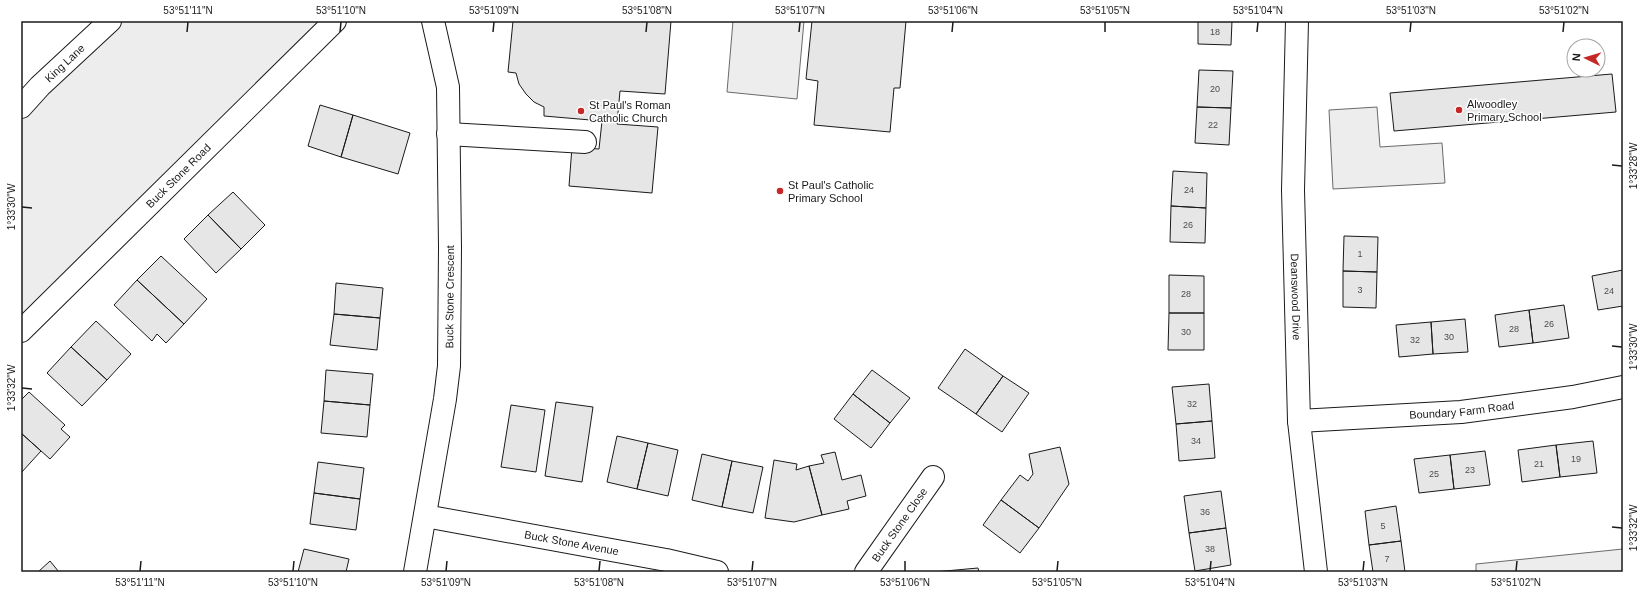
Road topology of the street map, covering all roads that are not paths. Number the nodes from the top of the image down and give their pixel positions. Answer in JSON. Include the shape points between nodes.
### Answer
{"nodes":[{"id":1,"x":110,"y":21,"type":"edge"},
{"id":2,"x":335,"y":21,"type":"edge"},
{"id":3,"x":433,"y":21,"type":"edge"},
{"id":4,"x":1297,"y":21,"type":"edge"},
{"id":5,"x":21,"y":107,"type":"edge"},
{"id":6,"x":448,"y":134,"type":"junction"},
{"id":7,"x":585,"y":142,"type":"dead end"},
{"id":8,"x":21,"y":331,"type":"edge"},
{"id":9,"x":1623,"y":387,"type":"edge"},
{"id":10,"x":1299,"y":421,"type":"junction"},
{"id":11,"x":934,"y":477,"type":"dead end"},
{"id":12,"x":425,"y":516,"type":"junction"},
{"id":13,"x":415,"y":572,"type":"edge"},
{"id":14,"x":717,"y":572,"type":"edge"},
{"id":15,"x":866,"y":572,"type":"edge"},
{"id":16,"x":1316,"y":572,"type":"edge"}],
"edges":[{"from":1,"to":5,"type":"street","name":"King Lane"},
{"from":2,"to":8,"type":"street","name":"Buck Stone Road"},
{"from":3,"to":6,"type":"street","name":"Buck Stone Crescent","via":[[448,87]]},
{"from":4,"to":10,"type":"street","name":"Deanswood Drive","via":[[1293,190]]},
{"from":6,"to":7,"type":"street"},
{"from":6,"to":12,"type":"street","name":"Buck Stone Crescent","via":[[449,366]]},
{"from":9,"to":10,"type":"street","name":"Boundary Farm Road","via":[[1573,397],[1461,412]]},
{"from":10,"to":16,"type":"street","name":"Deanswood Drive"},
{"from":11,"to":15,"type":"street","name":"Buck Stone Close"},
{"from":12,"to":13,"type":"street","name":"Buck Stone Crescent"},
{"from":12,"to":14,"type":"street","name":"Buck Stone Avenue","via":[[666,560]]}]}
